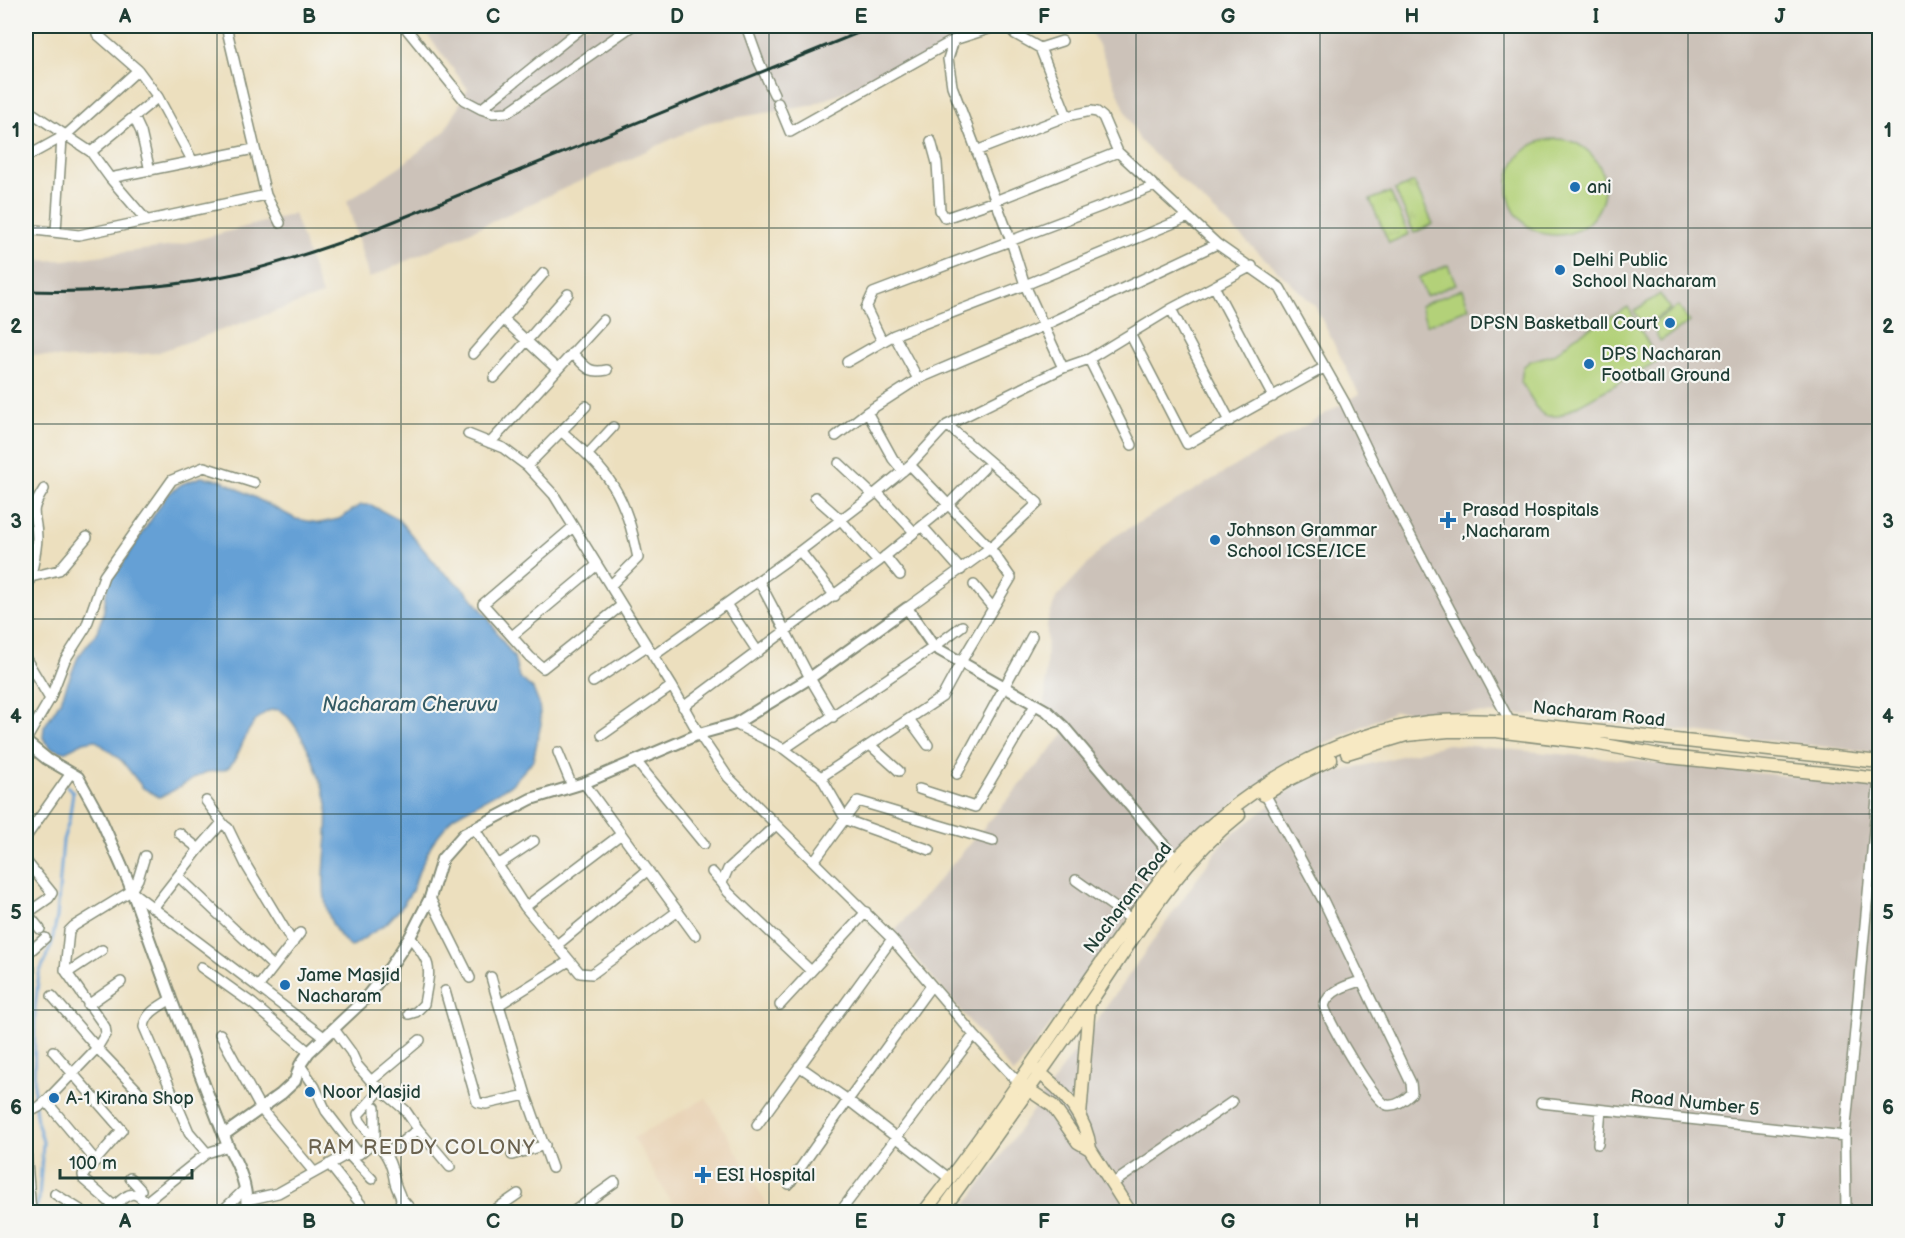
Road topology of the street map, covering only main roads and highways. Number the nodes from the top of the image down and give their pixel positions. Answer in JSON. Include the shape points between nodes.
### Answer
{"nodes":[{"id":1,"x":1510,"y":727,"type":"junction"},
{"id":2,"x":1879,"y":772,"type":"edge"},
{"id":3,"x":1089,"y":1003,"type":"junction"},
{"id":4,"x":1034,"y":1069,"type":"junction"},
{"id":5,"x":1023,"y":1085,"type":"junction"},
{"id":6,"x":1080,"y":1116,"type":"junction"},
{"id":7,"x":1090,"y":1149,"type":"junction"},
{"id":8,"x":924,"y":1212,"type":"edge"},
{"id":9,"x":941,"y":1212,"type":"edge"},
{"id":10,"x":1130,"y":1212,"type":"edge"}],
"edges":[{"from":1,"to":2,"type":"main road","name":"Nacharam Road"},
{"from":1,"to":2,"type":"main road","name":"Nacharam Road","via":[[1669,757]]},
{"from":1,"to":3,"type":"main road","name":"Nacharam Road","via":[[1406,735],[1382,741],[1316,765],[1265,794],[1207,843],[1182,870]]},
{"from":1,"to":4,"type":"main road","name":"Nacharam Road","via":[[1466,720],[1396,728],[1313,757],[1280,775],[1217,822],[1176,860],[1131,919]]},
{"from":3,"to":4,"type":"main road","name":"Nacharam Road"},
{"from":3,"to":6,"type":"main road"},
{"from":4,"to":5,"type":"main road","name":"Nacharam Road"},
{"from":4,"to":6,"type":"main road","via":[[1061,1092]]},
{"from":5,"to":7,"type":"main road","via":[[1053,1106],[1078,1142]]},
{"from":5,"to":8,"type":"main road","name":"Nacharam Road"},
{"from":5,"to":9,"type":"main road","name":"Nacharam Road"},
{"from":6,"to":7,"type":"main road"},
{"from":7,"to":10,"type":"main road"}]}
